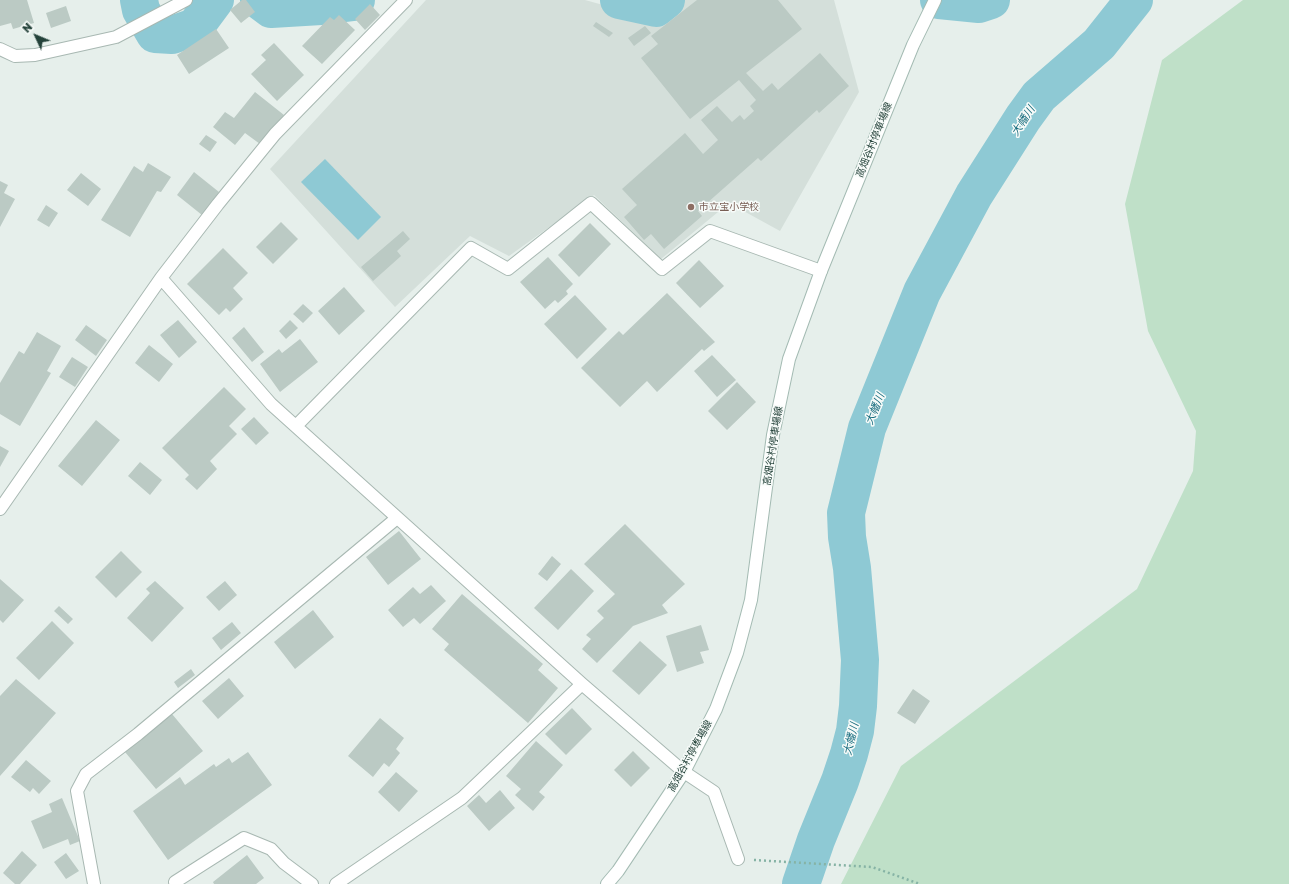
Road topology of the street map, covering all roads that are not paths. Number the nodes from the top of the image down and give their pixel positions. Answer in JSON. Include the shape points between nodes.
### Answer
{"nodes":[{"id":1,"x":186,"y":0,"type":"edge"},
{"id":2,"x":406,"y":0,"type":"edge"},
{"id":3,"x":935,"y":0,"type":"edge"},
{"id":4,"x":0,"y":49,"type":"edge"},
{"id":5,"x":821,"y":271,"type":"junction"},
{"id":6,"x":161,"y":278,"type":"junction"},
{"id":7,"x":296,"y":426,"type":"junction"},
{"id":8,"x":0,"y":509,"type":"edge"},
{"id":9,"x":397,"y":518,"type":"junction"},
{"id":10,"x":582,"y":684,"type":"junction"},
{"id":11,"x":684,"y":772,"type":"junction"},
{"id":12,"x":738,"y":859,"type":"road end"},
{"id":13,"x":175,"y":882,"type":"dead end"},
{"id":14,"x":94,"y":884,"type":"edge"},
{"id":15,"x":312,"y":884,"type":"edge"},
{"id":16,"x":336,"y":884,"type":"edge"},
{"id":17,"x":607,"y":884,"type":"edge"}],
"edges":[{"from":1,"to":4,"type":"street","via":[[116,37],[35,55],[15,56]]},
{"from":2,"to":6,"type":"street","via":[[275,134]]},
{"from":3,"to":5,"type":"street","name":"高畑谷村停車場線","via":[[913,45]]},
{"from":5,"to":7,"type":"street","via":[[710,231],[662,269],[591,202],[508,269],[471,248]]},
{"from":5,"to":11,"type":"street","name":"高畑谷村停車場線","via":[[789,359],[773,435],[751,600],[737,653],[716,709]]},
{"from":6,"to":7,"type":"street","via":[[271,404]]},
{"from":6,"to":8,"type":"street"},
{"from":7,"to":9,"type":"street"},
{"from":9,"to":10,"type":"street"},
{"from":9,"to":14,"type":"street","via":[[138,734],[86,774],[77,791]]},
{"from":10,"to":11,"type":"street"},
{"from":10,"to":16,"type":"street","via":[[462,798]]},
{"from":11,"to":12,"type":"street","via":[[714,792]]},
{"from":11,"to":17,"type":"street","name":"高畑谷村停車場線"},
{"from":13,"to":15,"type":"street","via":[[244,838],[271,849],[284,863]]}]}
